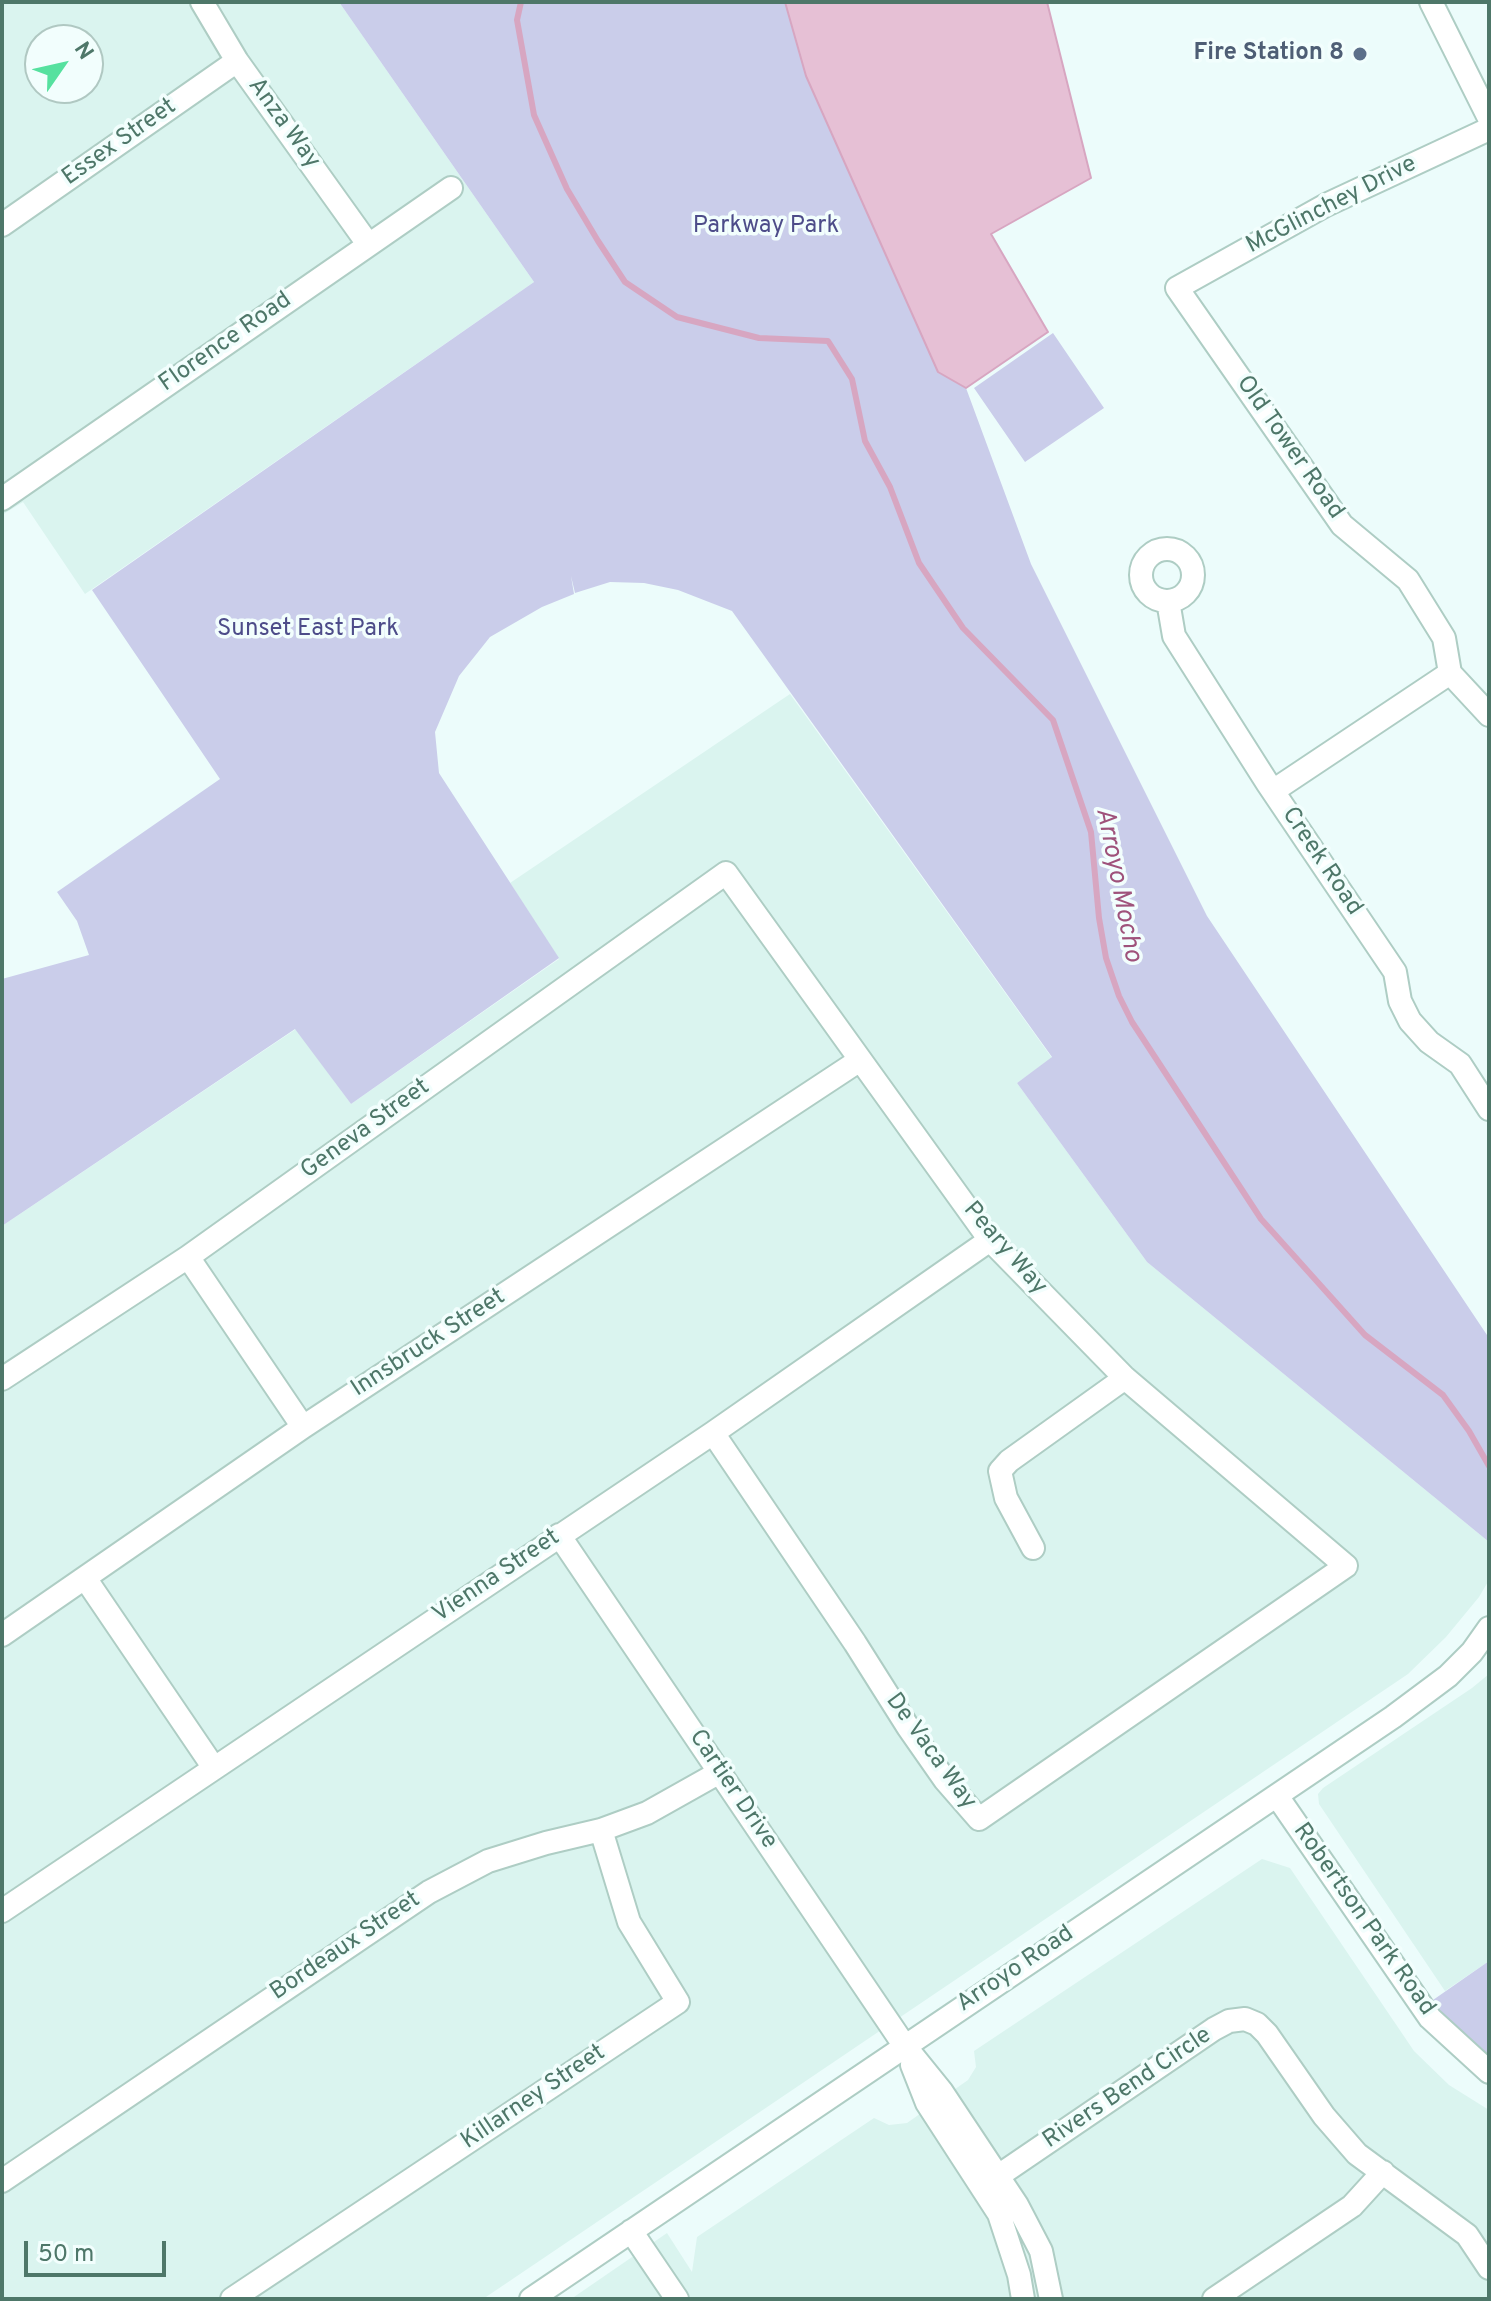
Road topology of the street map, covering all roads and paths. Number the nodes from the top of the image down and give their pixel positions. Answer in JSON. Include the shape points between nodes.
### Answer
{"nodes":[{"id":1,"x":202,"y":2,"type":"edge"},
{"id":2,"x":1431,"y":2,"type":"edge"},
{"id":3,"x":237,"y":61,"type":"junction"},
{"id":4,"x":1489,"y":118,"type":"edge"},
{"id":5,"x":1489,"y":129,"type":"edge"},
{"id":6,"x":451,"y":188,"type":"dead end"},
{"id":7,"x":2,"y":225,"type":"edge"},
{"id":8,"x":368,"y":244,"type":"junction"},
{"id":9,"x":1177,"y":288,"type":"joint"},
{"id":10,"x":2,"y":499,"type":"edge"},
{"id":11,"x":1168,"y":601,"type":"dead end"},
{"id":12,"x":1450,"y":673,"type":"junction"},
{"id":13,"x":1489,"y":715,"type":"edge"},
{"id":14,"x":1273,"y":791,"type":"junction"},
{"id":15,"x":726,"y":873,"type":"joint"},
{"id":16,"x":860,"y":1060,"type":"junction"},
{"id":17,"x":1487,"y":1101,"type":"edge"},
{"id":18,"x":990,"y":1240,"type":"junction"},
{"id":19,"x":188,"y":1257,"type":"junction"},
{"id":20,"x":1125,"y":1378,"type":"junction"},
{"id":21,"x":2,"y":1379,"type":"edge"},
{"id":22,"x":303,"y":1427,"type":"junction"},
{"id":23,"x":713,"y":1433,"type":"junction"},
{"id":24,"x":559,"y":1535,"type":"junction"},
{"id":25,"x":1033,"y":1548,"type":"dead end"},
{"id":26,"x":1346,"y":1566,"type":"joint"},
{"id":27,"x":85,"y":1578,"type":"junction"},
{"id":28,"x":1489,"y":1628,"type":"edge"},
{"id":29,"x":2,"y":1635,"type":"edge"},
{"id":30,"x":214,"y":1768,"type":"junction"},
{"id":31,"x":720,"y":1772,"type":"junction"},
{"id":32,"x":1277,"y":1796,"type":"junction"},
{"id":33,"x":601,"y":1830,"type":"junction"},
{"id":34,"x":2,"y":1911,"type":"edge"},
{"id":35,"x":904,"y":2045,"type":"junction"},
{"id":36,"x":1489,"y":2072,"type":"edge"},
{"id":37,"x":1383,"y":2172,"type":"junction"},
{"id":38,"x":2,"y":2181,"type":"edge"},
{"id":39,"x":990,"y":2182,"type":"junction"},
{"id":40,"x":631,"y":2231,"type":"junction"},
{"id":41,"x":1489,"y":2268,"type":"edge"},
{"id":42,"x":232,"y":2299,"type":"edge"},
{"id":43,"x":531,"y":2299,"type":"edge"},
{"id":44,"x":677,"y":2299,"type":"edge"},
{"id":45,"x":1023,"y":2299,"type":"edge"},
{"id":46,"x":1051,"y":2299,"type":"edge"},
{"id":47,"x":1214,"y":2299,"type":"edge"}],
"edges":[{"from":1,"to":3,"type":"street","name":"Anza Way"},
{"from":2,"to":4,"type":"street"},
{"from":3,"to":7,"type":"street","name":"Essex Street"},
{"from":3,"to":8,"type":"street","name":"Anza Way"},
{"from":5,"to":9,"type":"street","name":"McGlinchey Drive","via":[[1326,205]]},
{"from":6,"to":8,"type":"street","name":"Florence Road"},
{"from":8,"to":10,"type":"street","name":"Florence Road"},
{"from":9,"to":12,"type":"street","name":"Old Tower Road","via":[[1342,525],[1408,580],[1444,638]]},
{"from":11,"to":14,"type":"street","name":"Creek Road","via":[[1174,636]]},
{"from":12,"to":13,"type":"street"},
{"from":12,"to":14,"type":"street"},
{"from":14,"to":17,"type":"street","name":"Creek Road","via":[[1395,972],[1410,1021],[1460,1064]]},
{"from":15,"to":16,"type":"street","name":"Peary Way"},
{"from":15,"to":19,"type":"street","name":"Geneva Street"},
{"from":16,"to":18,"type":"street","name":"Peary Way"},
{"from":16,"to":22,"type":"street","name":"Innsbruck Street"},
{"from":18,"to":20,"type":"street","name":"Peary Way"},
{"from":18,"to":23,"type":"street","name":"Vienna Street"},
{"from":19,"to":21,"type":"street","name":"Geneva Street"},
{"from":19,"to":22,"type":"street"},
{"from":20,"to":25,"type":"street","via":[[1000,1471],[1006,1498]]},
{"from":20,"to":26,"type":"street","name":"Peary Way"},
{"from":22,"to":27,"type":"street","name":"Innsbruck Street"},
{"from":23,"to":24,"type":"street","name":"Vienna Street"},
{"from":23,"to":26,"type":"street","name":"De Vaca Way","via":[[908,1727],[979,1819]]},
{"from":24,"to":30,"type":"street","name":"Vienna Street"},
{"from":24,"to":31,"type":"street","name":"Cartier Drive"},
{"from":27,"to":29,"type":"street","name":"Innsbruck Street"},
{"from":27,"to":30,"type":"street"},
{"from":28,"to":32,"type":"street","name":"Arroyo Road","via":[[1448,1676]]},
{"from":30,"to":34,"type":"street","name":"Vienna Street"},
{"from":31,"to":33,"type":"street","name":"Bordeaux Street","via":[[647,1813]]},
{"from":31,"to":35,"type":"street","name":"Cartier Drive"},
{"from":32,"to":35,"type":"street","name":"Arroyo Road"},
{"from":32,"to":36,"type":"street","name":"Robertson Park Road","via":[[1430,2018]]},
{"from":33,"to":38,"type":"street","name":"Bordeaux Street","via":[[488,1861],[429,1892]]},
{"from":33,"to":42,"type":"street","name":"Killarney Street","via":[[629,1922],[678,2002]]},
{"from":35,"to":39,"type":"street","via":[[927,2103]]},
{"from":35,"to":40,"type":"street","name":"Arroyo Road"},
{"from":37,"to":39,"type":"street","name":"Rivers Bend Circle","via":[[1357,2154],[1267,2034],[1245,2019],[1214,2029]]},
{"from":37,"to":41,"type":"street","name":"Rivers Bend Circle","via":[[1467,2235]]},
{"from":37,"to":47,"type":"street","via":[[1352,2206]]},
{"from":39,"to":45,"type":"street"},
{"from":39,"to":46,"type":"street","via":[[1017,2205],[1041,2251]]},
{"from":40,"to":43,"type":"street","name":"Arroyo Road"},
{"from":40,"to":44,"type":"street"}]}
